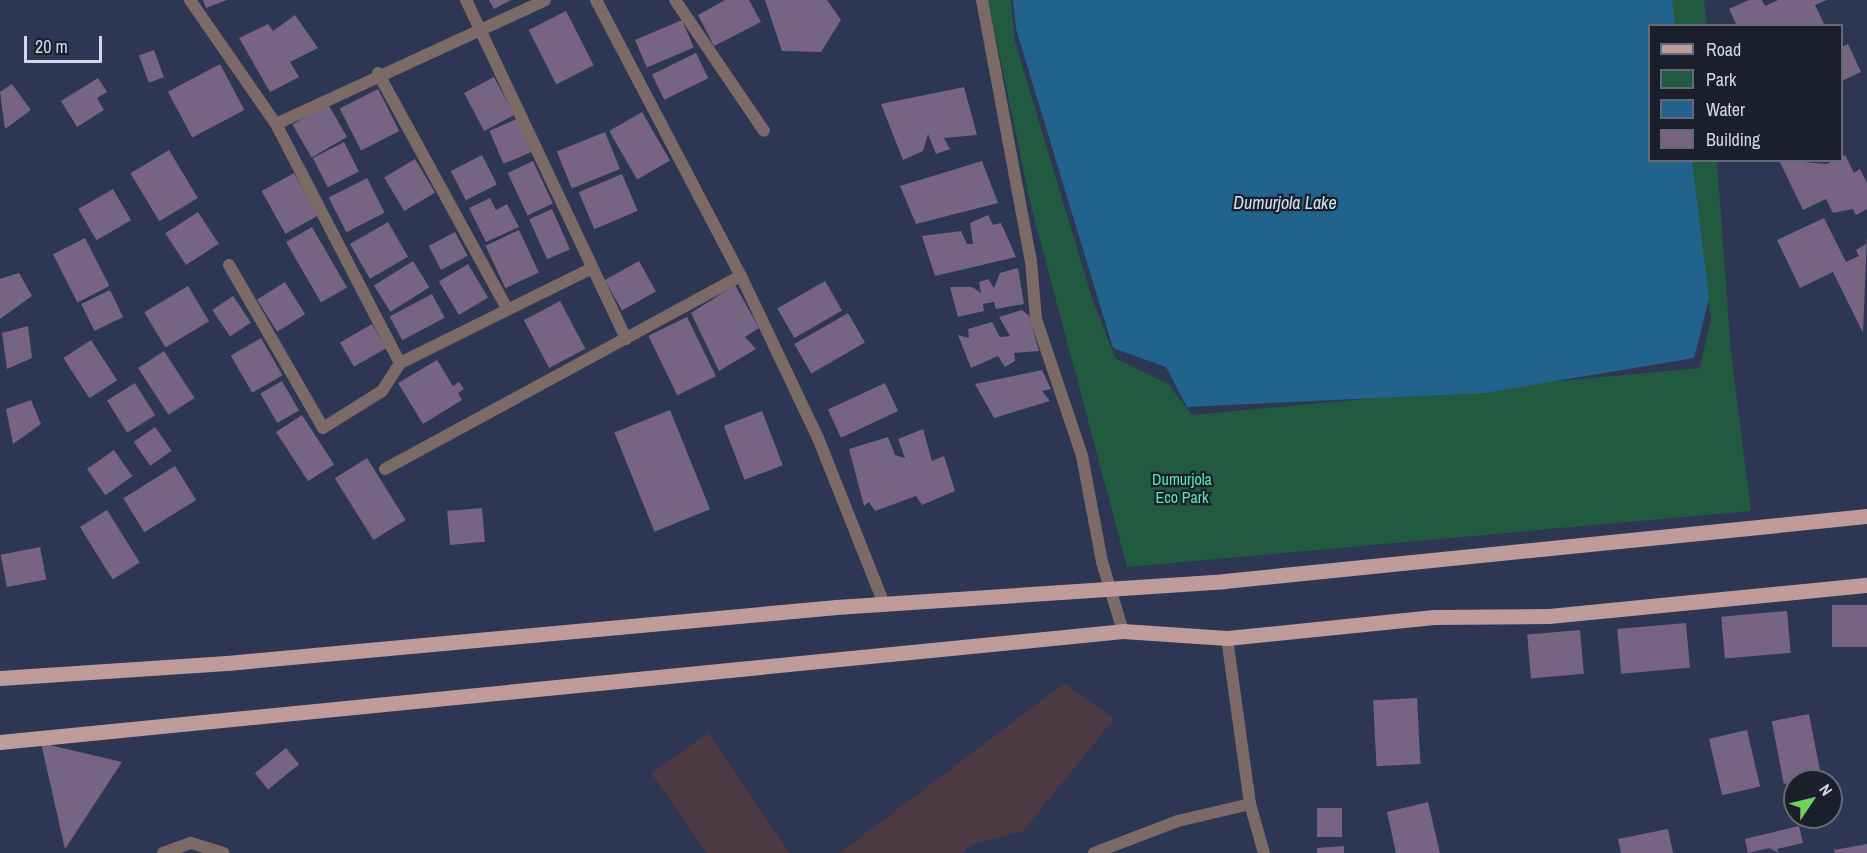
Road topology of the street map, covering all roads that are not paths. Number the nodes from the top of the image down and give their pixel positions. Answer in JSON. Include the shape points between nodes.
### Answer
{"nodes":[{"id":1,"x":190,"y":0,"type":"edge"},
{"id":2,"x":466,"y":0,"type":"edge"},
{"id":3,"x":545,"y":0,"type":"edge"},
{"id":4,"x":596,"y":0,"type":"edge"},
{"id":5,"x":675,"y":0,"type":"edge"},
{"id":6,"x":982,"y":0,"type":"edge"},
{"id":7,"x":479,"y":29,"type":"junction"},
{"id":8,"x":378,"y":74,"type":"junction"},
{"id":9,"x":276,"y":124,"type":"junction"},
{"id":10,"x":764,"y":131,"type":"dead end"},
{"id":11,"x":229,"y":265,"type":"dead end"},
{"id":12,"x":590,"y":269,"type":"junction"},
{"id":13,"x":741,"y":276,"type":"junction"},
{"id":14,"x":507,"y":309,"type":"junction"},
{"id":15,"x":626,"y":339,"type":"junction"},
{"id":16,"x":400,"y":363,"type":"junction"},
{"id":17,"x":385,"y":469,"type":"dead end"},
{"id":18,"x":1867,"y":516,"type":"edge"},
{"id":19,"x":1867,"y":585,"type":"edge"},
{"id":20,"x":1111,"y":588,"type":"junction"},
{"id":21,"x":884,"y":604,"type":"junction"},
{"id":22,"x":1123,"y":631,"type":"junction"},
{"id":23,"x":1227,"y":638,"type":"junction"},
{"id":24,"x":0,"y":678,"type":"edge"},
{"id":25,"x":0,"y":742,"type":"edge"},
{"id":26,"x":1250,"y":804,"type":"junction"},
{"id":27,"x":163,"y":853,"type":"edge"},
{"id":28,"x":224,"y":853,"type":"edge"},
{"id":29,"x":1094,"y":853,"type":"edge"},
{"id":30,"x":1264,"y":853,"type":"edge"}],
"edges":[{"from":1,"to":9,"type":"street"},
{"from":2,"to":7,"type":"street"},
{"from":3,"to":7,"type":"street"},
{"from":4,"to":13,"type":"street"},
{"from":5,"to":10,"type":"street"},
{"from":6,"to":20,"type":"street","via":[[1031,261],[1036,320],[1082,456]]},
{"from":7,"to":8,"type":"street"},
{"from":7,"to":12,"type":"street"},
{"from":8,"to":9,"type":"street"},
{"from":8,"to":14,"type":"street"},
{"from":9,"to":16,"type":"street"},
{"from":11,"to":16,"type":"street","via":[[323,428],[382,391]]},
{"from":12,"to":14,"type":"street"},
{"from":12,"to":15,"type":"street"},
{"from":13,"to":15,"type":"street"},
{"from":13,"to":21,"type":"street","via":[[818,438]]},
{"from":14,"to":16,"type":"street"},
{"from":15,"to":17,"type":"street"},
{"from":18,"to":20,"type":"main road"},
{"from":19,"to":23,"type":"main road","via":[[1550,616],[1434,617]]},
{"from":20,"to":21,"type":"main road"},
{"from":20,"to":22,"type":"street"},
{"from":21,"to":24,"type":"main road","via":[[227,663]]},
{"from":22,"to":23,"type":"main road"},
{"from":22,"to":25,"type":"main road"},
{"from":23,"to":26,"type":"street"},
{"from":26,"to":29,"type":"street","via":[[1178,821]]},
{"from":26,"to":30,"type":"street"},
{"from":27,"to":28,"type":"street","via":[[191,843]]}]}
